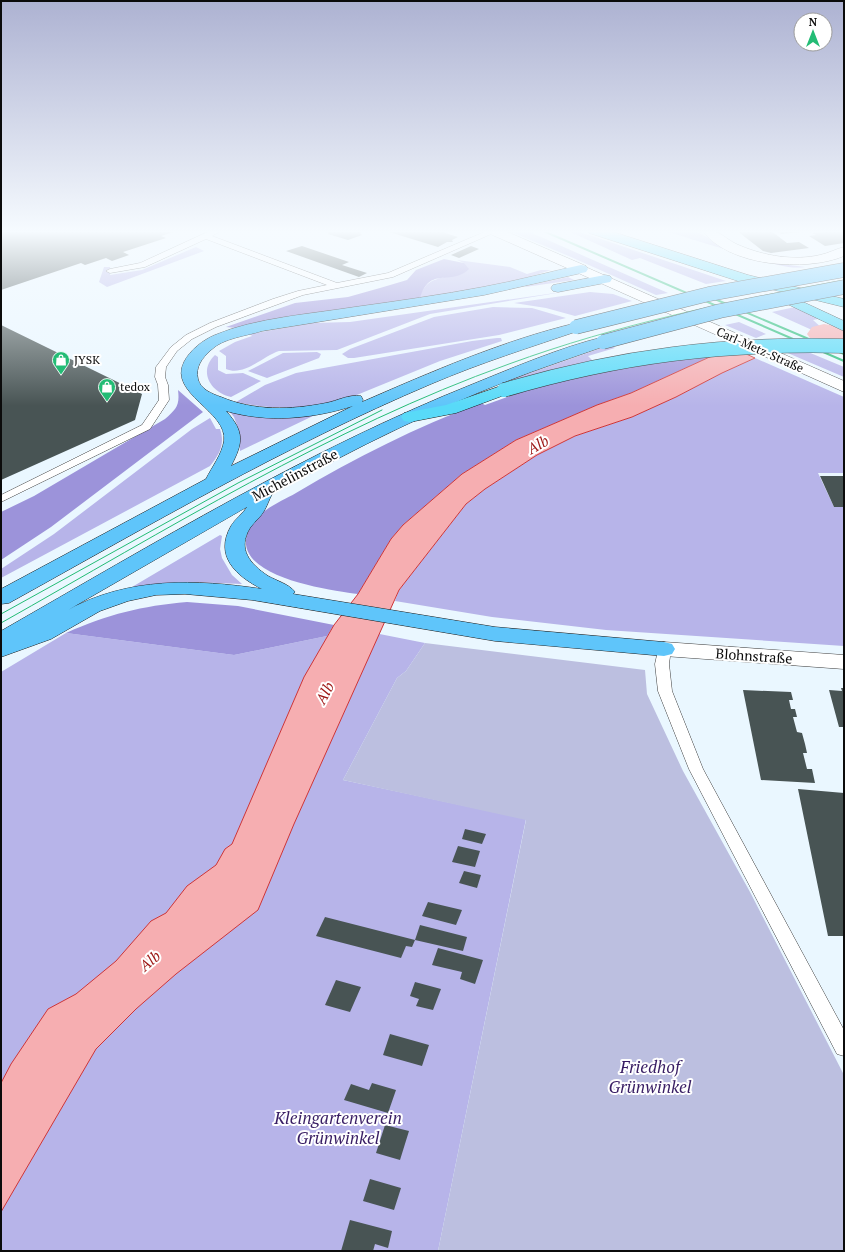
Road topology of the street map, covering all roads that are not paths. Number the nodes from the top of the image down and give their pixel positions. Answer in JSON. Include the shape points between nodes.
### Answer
{"nodes":[{"id":1,"x":327,"y":288,"type":"edge"},
{"id":2,"x":495,"y":288,"type":"edge"},
{"id":3,"x":550,"y":288,"type":"edge"},
{"id":4,"x":626,"y":288,"type":"edge"},
{"id":5,"x":740,"y":288,"type":"edge"},
{"id":6,"x":764,"y":288,"type":"edge"},
{"id":7,"x":785,"y":288,"type":"edge"},
{"id":8,"x":842,"y":288,"type":"edge"},
{"id":9,"x":844,"y":303,"type":"edge"},
{"id":10,"x":338,"y":316,"type":"junction"},
{"id":11,"x":844,"y":327,"type":"edge"},
{"id":12,"x":844,"y":346,"type":"edge"},
{"id":13,"x":844,"y":387,"type":"edge"},
{"id":14,"x":398,"y":392,"type":"junction"},
{"id":15,"x":206,"y":397,"type":"junction"},
{"id":16,"x":410,"y":417,"type":"junction"},
{"id":17,"x":212,"y":484,"type":"junction"},
{"id":18,"x":263,"y":492,"type":"junction"},
{"id":19,"x":1,"y":499,"type":"edge"},
{"id":20,"x":258,"y":588,"type":"junction"},
{"id":21,"x":1,"y":598,"type":"edge"},
{"id":22,"x":1,"y":640,"type":"edge"},
{"id":23,"x":664,"y":649,"type":"junction"},
{"id":24,"x":1,"y":650,"type":"edge"},
{"id":25,"x":844,"y":662,"type":"edge"},
{"id":26,"x":844,"y":1048,"type":"edge"}],
"edges":[{"from":1,"to":19,"type":"lane","via":[[276,301],[189,337],[174,349],[161,367],[164,400],[146,427]]},
{"from":2,"to":10,"type":"main road"},
{"from":3,"to":10,"type":"main road","via":[[426,307]]},
{"from":4,"to":13,"type":"street","name":"Carl-Metz-Straße"},
{"from":5,"to":14,"type":"main road","name":"Michelinstraße","bridge":true,"via":[[576,327],[499,352]]},
{"from":6,"to":11,"type":"highway"},
{"from":7,"to":9,"type":"highway"},
{"from":8,"to":16,"type":"main road","name":"Michelinstraße","bridge":true,"via":[[713,313],[603,342],[542,361]]},
{"from":10,"to":15,"type":"main road","via":[[242,331],[206,346],[191,362],[189,372],[190,382]]},
{"from":12,"to":16,"type":"highway","bridge":true,"via":[[764,346],[657,354],[566,371],[450,409]]},
{"from":14,"to":15,"type":"main road","via":[[318,410],[289,412],[236,409]]},
{"from":14,"to":17,"type":"main road","name":"Michelinstraße","via":[[276,450]]},
{"from":15,"to":17,"type":"main road","via":[[230,428],[233,440],[230,451]]},
{"from":16,"to":18,"type":"main road","name":"Michelinstraße"},
{"from":17,"to":21,"type":"main road","name":"Michelinstraße"},
{"from":18,"to":20,"type":"main road","via":[[255,510],[238,532],[235,546],[236,554]]},
{"from":18,"to":22,"type":"main road","name":"Michelinstraße"},
{"from":20,"to":23,"type":"main road","via":[[321,606],[495,634]]},
{"from":20,"to":24,"type":"main road","via":[[185,588],[123,595],[92,606],[43,634]]},
{"from":23,"to":25,"type":"street","name":"Blohnstraße"},
{"from":23,"to":26,"type":"lane","via":[[662,664],[665,692],[696,769]]}]}
